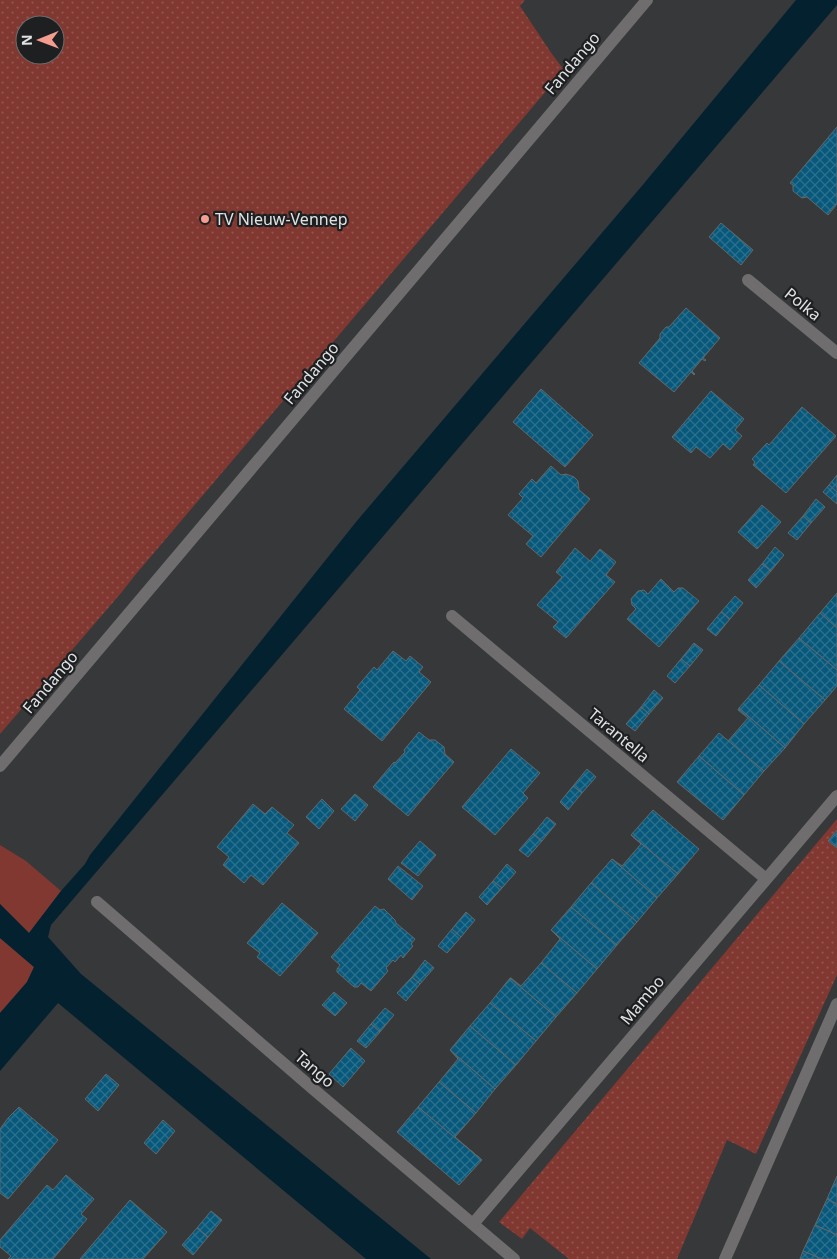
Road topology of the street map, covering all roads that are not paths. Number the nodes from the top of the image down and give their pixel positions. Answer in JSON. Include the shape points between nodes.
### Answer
{"nodes":[{"id":1,"x":647,"y":0,"type":"edge"},
{"id":2,"x":748,"y":280,"type":"dead end"},
{"id":3,"x":837,"y":353,"type":"edge"},
{"id":4,"x":452,"y":616,"type":"dead end"},
{"id":5,"x":0,"y":766,"type":"edge"},
{"id":6,"x":837,"y":796,"type":"edge"},
{"id":7,"x":766,"y":879,"type":"junction"},
{"id":8,"x":97,"y":902,"type":"dead end"},
{"id":9,"x":837,"y":1004,"type":"edge"},
{"id":10,"x":473,"y":1224,"type":"junction"},
{"id":11,"x":514,"y":1259,"type":"edge"},
{"id":12,"x":725,"y":1259,"type":"edge"}],
"edges":[{"from":1,"to":5,"type":"street","name":"Fandango"},
{"from":2,"to":3,"type":"street","name":"Polka"},
{"from":4,"to":7,"type":"street","name":"Tarantella"},
{"from":6,"to":7,"type":"street","name":"Mambo"},
{"from":7,"to":10,"type":"street","name":"Mambo"},
{"from":8,"to":10,"type":"street","name":"Tango"},
{"from":9,"to":12,"type":"street"},
{"from":10,"to":11,"type":"street","name":"Tango"}]}
